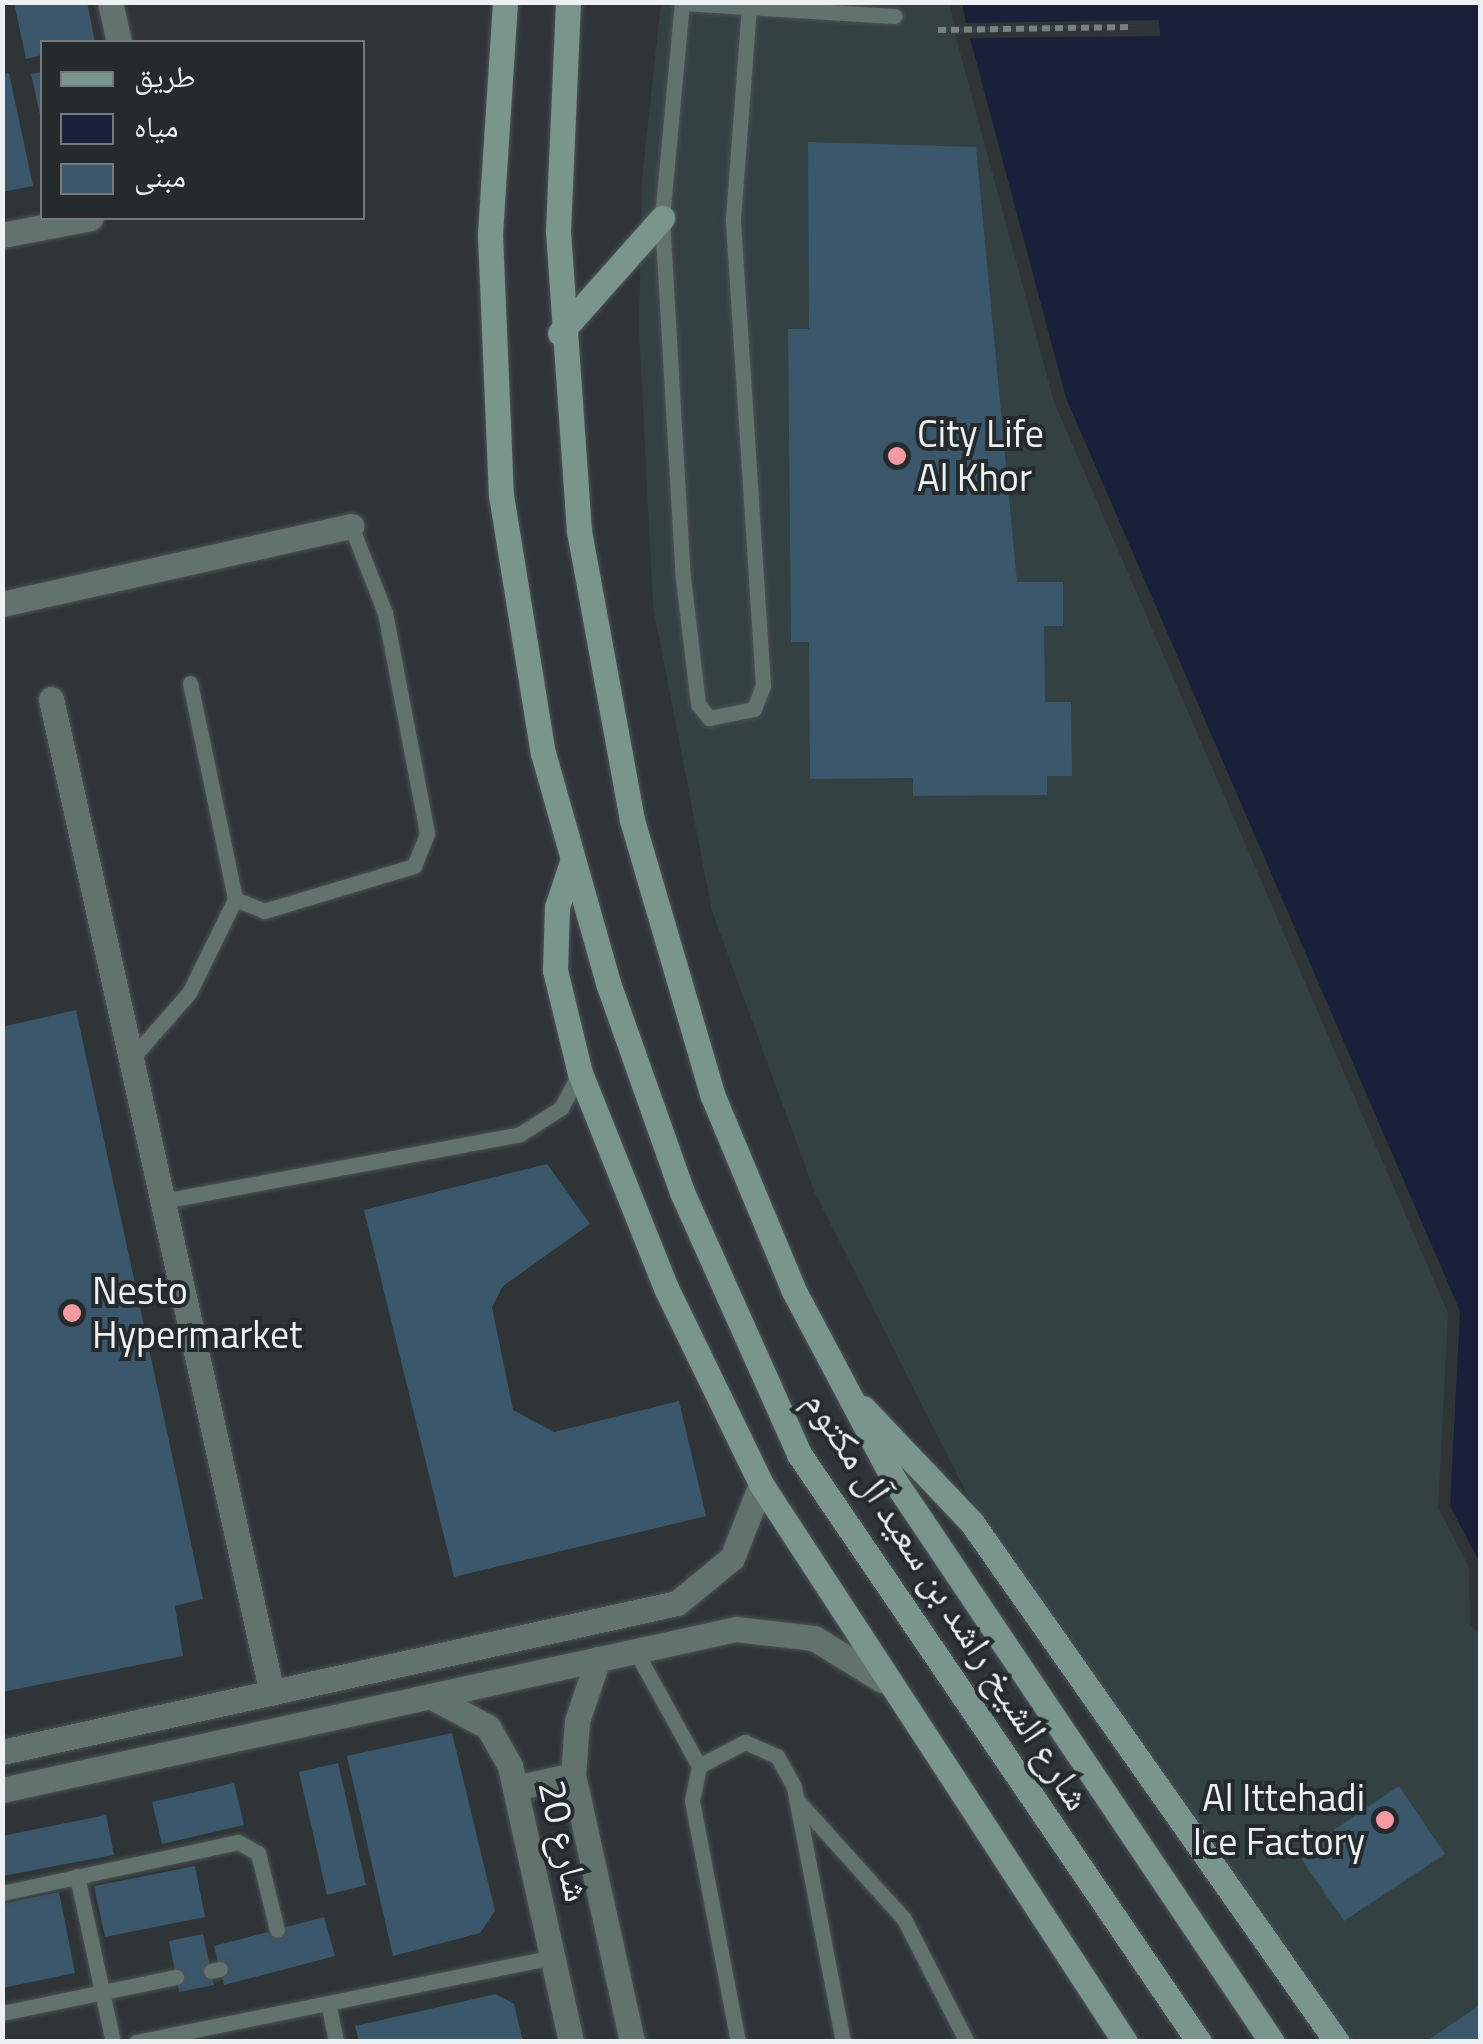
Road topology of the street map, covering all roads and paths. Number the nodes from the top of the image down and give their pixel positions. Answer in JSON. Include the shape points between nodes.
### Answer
{"nodes":[{"id":1,"x":110,"y":2,"type":"edge"},
{"id":2,"x":505,"y":2,"type":"edge"},
{"id":3,"x":568,"y":2,"type":"edge"},
{"id":4,"x":682,"y":3,"type":"edge"},
{"id":5,"x":749,"y":7,"type":"junction"},
{"id":6,"x":895,"y":16,"type":"dead end"},
{"id":7,"x":1133,"y":27,"type":"dead end"},
{"id":8,"x":938,"y":30,"type":"dead end"},
{"id":9,"x":118,"y":40,"type":"edge"},
{"id":10,"x":662,"y":218,"type":"junction"},
{"id":11,"x":80,"y":220,"type":"edge"},
{"id":12,"x":2,"y":235,"type":"edge"},
{"id":13,"x":560,"y":334,"type":"junction"},
{"id":14,"x":352,"y":526,"type":"joint"},
{"id":15,"x":2,"y":604,"type":"edge"},
{"id":16,"x":190,"y":683,"type":"dead end"},
{"id":17,"x":51,"y":699,"type":"dead end"},
{"id":18,"x":572,"y":862,"type":"junction"},
{"id":19,"x":234,"y":899,"type":"junction"},
{"id":20,"x":132,"y":1058,"type":"junction"},
{"id":21,"x":580,"y":1073,"type":"junction"},
{"id":22,"x":163,"y":1201,"type":"junction"},
{"id":23,"x":842,"y":1387,"type":"junction"},
{"id":24,"x":761,"y":1484,"type":"junction"},
{"id":25,"x":635,"y":1650,"type":"junction"},
{"id":26,"x":598,"y":1658,"type":"junction"},
{"id":27,"x":882,"y":1680,"type":"junction"},
{"id":28,"x":272,"y":1692,"type":"junction"},
{"id":29,"x":430,"y":1696,"type":"junction"},
{"id":30,"x":2,"y":1752,"type":"edge"},
{"id":31,"x":699,"y":1766,"type":"junction"},
{"id":32,"x":573,"y":1775,"type":"junction"},
{"id":33,"x":514,"y":1788,"type":"junction"},
{"id":34,"x":2,"y":1790,"type":"edge"},
{"id":35,"x":796,"y":1799,"type":"junction"},
{"id":36,"x":77,"y":1876,"type":"junction"},
{"id":37,"x":2,"y":1893,"type":"edge"},
{"id":38,"x":277,"y":1930,"type":"dead end"},
{"id":39,"x":552,"y":1957,"type":"junction"},
{"id":40,"x":176,"y":1977,"type":"dead end"},
{"id":41,"x":103,"y":1992,"type":"junction"},
{"id":42,"x":328,"y":2003,"type":"junction"},
{"id":43,"x":2,"y":2013,"type":"edge"},
{"id":44,"x":113,"y":2042,"type":"edge"},
{"id":45,"x":136,"y":2042,"type":"edge"},
{"id":46,"x":336,"y":2042,"type":"edge"},
{"id":47,"x":571,"y":2042,"type":"edge"},
{"id":48,"x":632,"y":2042,"type":"edge"},
{"id":49,"x":738,"y":2042,"type":"edge"},
{"id":50,"x":843,"y":2042,"type":"edge"},
{"id":51,"x":967,"y":2042,"type":"edge"},
{"id":52,"x":1125,"y":2042,"type":"edge"},
{"id":53,"x":1199,"y":2042,"type":"edge"},
{"id":54,"x":1272,"y":2042,"type":"edge"},
{"id":55,"x":1337,"y":2042,"type":"edge"}],
"edges":[{"from":1,"to":9,"type":"street"},
{"from":2,"to":18,"type":"main road","name":"شارع الشيخ راشد بن سعيد آل مكتوم","via":[[490,234],[494,422],[513,594]]},
{"from":3,"to":13,"type":"main road","name":"شارع الشيخ راشد بن سعيد آل مكتوم"},
{"from":4,"to":5,"type":"lane"},
{"from":4,"to":10,"type":"lane"},
{"from":5,"to":6,"type":"lane"},
{"from":5,"to":10,"type":"lane","via":[[733,219],[763,686],[754,710],[714,718],[698,704],[683,578]]},
{"from":7,"to":8,"type":"path"},
{"from":10,"to":13,"type":"main road"},
{"from":11,"to":12,"type":"street"},
{"from":13,"to":23,"type":"main road","name":"شارع الشيخ راشد بن سعيد آل مكتوم","via":[[594,630],[655,912],[750,1194]]},
{"from":14,"to":15,"type":"street"},
{"from":14,"to":19,"type":"lane","via":[[385,613],[427,846],[403,872],[282,906],[254,910]]},
{"from":16,"to":19,"type":"lane"},
{"from":17,"to":20,"type":"street"},
{"from":18,"to":21,"type":"main road","via":[[554,954]]},
{"from":18,"to":53,"type":"main road","name":"شارع الشيخ راشد بن سعيد آل مكتوم","via":[[659,1132],[752,1362],[799,1454]]},
{"from":19,"to":20,"type":"lane","via":[[189,993]]},
{"from":20,"to":22,"type":"street"},
{"from":21,"to":22,"type":"lane","via":[[561,1108],[520,1134]]},
{"from":21,"to":24,"type":"main road","via":[[666,1288]]},
{"from":22,"to":28,"type":"street"},
{"from":23,"to":54,"type":"main road","name":"شارع الشيخ راشد بن سعيد آل مكتوم","via":[[894,1480]]},
{"from":23,"to":55,"type":"main road","via":[[972,1523]]},
{"from":24,"to":27,"type":"main road"},
{"from":24,"to":28,"type":"street","via":[[732,1558],[676,1603]]},
{"from":25,"to":26,"type":"street"},
{"from":25,"to":27,"type":"street","via":[[770,1628],[814,1638]]},
{"from":25,"to":31,"type":"lane"},
{"from":26,"to":29,"type":"street"},
{"from":26,"to":32,"type":"street","name":"شارع 20","via":[[577,1721]]},
{"from":27,"to":52,"type":"main road"},
{"from":28,"to":30,"type":"street"},
{"from":29,"to":33,"type":"street","name":"شارع 20","via":[[488,1727]]},
{"from":29,"to":34,"type":"street"},
{"from":31,"to":35,"type":"lane","via":[[727,1745],[762,1746],[788,1770]]},
{"from":31,"to":49,"type":"lane","via":[[692,1800]]},
{"from":32,"to":33,"type":"street"},
{"from":32,"to":48,"type":"street","name":"شارع 20"},
{"from":33,"to":39,"type":"street","name":"شارع 20"},
{"from":35,"to":50,"type":"lane"},
{"from":35,"to":51,"type":"lane","via":[[904,1918]]},
{"from":36,"to":37,"type":"lane"},
{"from":36,"to":38,"type":"lane","via":[[238,1842],[258,1853]]},
{"from":36,"to":41,"type":"lane"},
{"from":39,"to":42,"type":"lane"},
{"from":39,"to":47,"type":"street","name":"شارع 20"},
{"from":40,"to":41,"type":"lane"},
{"from":41,"to":43,"type":"lane"},
{"from":41,"to":44,"type":"lane"},
{"from":42,"to":45,"type":"lane"},
{"from":42,"to":46,"type":"lane"}]}
